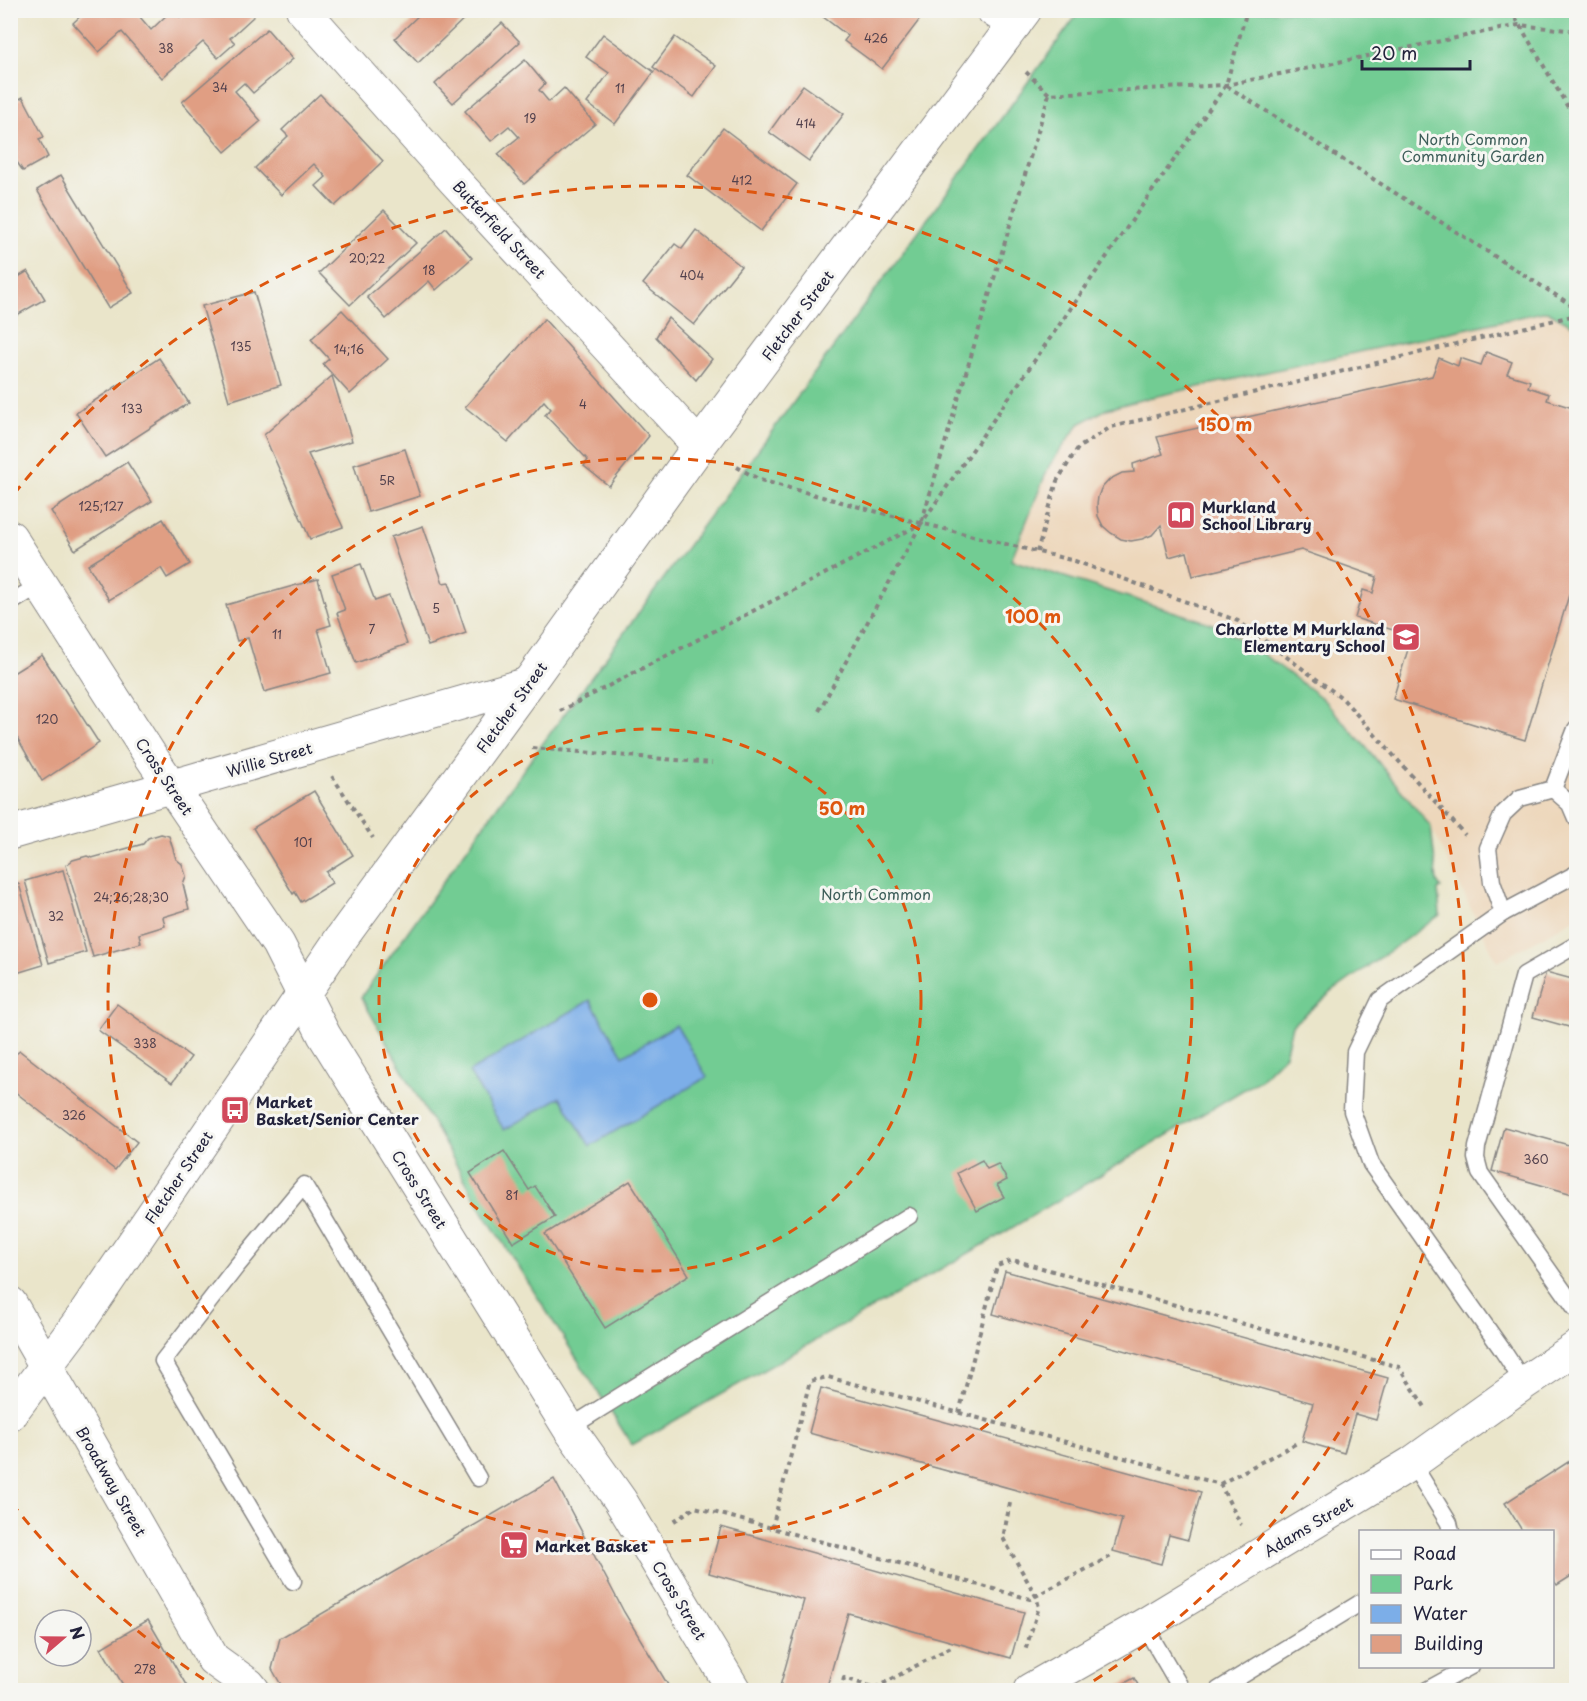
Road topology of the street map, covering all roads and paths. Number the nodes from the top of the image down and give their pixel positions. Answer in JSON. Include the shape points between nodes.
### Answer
{"nodes":[{"id":1,"x":303,"y":10,"type":"edge"},
{"id":2,"x":1247,"y":10,"type":"edge"},
{"id":3,"x":1512,"y":10,"type":"edge"},
{"id":4,"x":1011,"y":15,"type":"edge"},
{"id":5,"x":1519,"y":25,"type":"junction"},
{"id":6,"x":1576,"y":31,"type":"edge"},
{"id":7,"x":1026,"y":72,"type":"dead end"},
{"id":8,"x":1226,"y":86,"type":"junction"},
{"id":9,"x":1049,"y":94,"type":"junction"},
{"id":10,"x":1576,"y":121,"type":"edge"},
{"id":11,"x":1576,"y":308,"type":"edge"},
{"id":12,"x":1576,"y":315,"type":"edge"},
{"id":13,"x":699,"y":446,"type":"junction"},
{"id":14,"x":737,"y":467,"type":"dead end"},
{"id":15,"x":921,"y":524,"type":"junction"},
{"id":16,"x":10,"y":537,"type":"edge"},
{"id":17,"x":1037,"y":552,"type":"junction"},
{"id":18,"x":41,"y":584,"type":"junction"},
{"id":19,"x":10,"y":603,"type":"edge"},
{"id":20,"x":527,"y":684,"type":"junction"},
{"id":21,"x":560,"y":711,"type":"dead end"},
{"id":22,"x":819,"y":711,"type":"dead end"},
{"id":23,"x":1576,"y":729,"type":"edge"},
{"id":24,"x":532,"y":748,"type":"dead end"},
{"id":25,"x":712,"y":763,"type":"dead end"},
{"id":26,"x":332,"y":776,"type":"dead end"},
{"id":27,"x":172,"y":786,"type":"junction"},
{"id":28,"x":1553,"y":789,"type":"junction"},
{"id":29,"x":1576,"y":818,"type":"edge"},
{"id":30,"x":10,"y":833,"type":"edge"},
{"id":31,"x":376,"y":843,"type":"dead end"},
{"id":32,"x":1489,"y":862,"type":"junction"},
{"id":33,"x":1576,"y":873,"type":"edge"},
{"id":34,"x":1503,"y":913,"type":"junction"},
{"id":35,"x":1576,"y":945,"type":"edge"},
{"id":36,"x":303,"y":993,"type":"junction"},
{"id":37,"x":909,"y":1216,"type":"dead end"},
{"id":38,"x":10,"y":1303,"type":"edge"},
{"id":39,"x":1576,"y":1309,"type":"edge"},
{"id":40,"x":1576,"y":1348,"type":"edge"},
{"id":41,"x":46,"y":1366,"type":"junction"},
{"id":42,"x":1524,"y":1383,"type":"junction"},
{"id":43,"x":1429,"y":1412,"type":"dead end"},
{"id":44,"x":959,"y":1413,"type":"junction"},
{"id":45,"x":10,"y":1414,"type":"edge"},
{"id":46,"x":568,"y":1428,"type":"junction"},
{"id":47,"x":1297,"y":1443,"type":"dead end"},
{"id":48,"x":1412,"y":1463,"type":"junction"},
{"id":49,"x":478,"y":1478,"type":"dead end"},
{"id":50,"x":1220,"y":1484,"type":"junction"},
{"id":51,"x":1010,"y":1503,"type":"dead end"},
{"id":52,"x":668,"y":1524,"type":"dead end"},
{"id":53,"x":772,"y":1528,"type":"junction"},
{"id":54,"x":1451,"y":1530,"type":"edge"},
{"id":55,"x":1245,"y":1533,"type":"dead end"},
{"id":56,"x":1111,"y":1556,"type":"dead end"},
{"id":57,"x":293,"y":1581,"type":"dead end"},
{"id":58,"x":1036,"y":1596,"type":"junction"},
{"id":59,"x":1359,"y":1604,"type":"edge"},
{"id":60,"x":1144,"y":1625,"type":"junction"},
{"id":61,"x":951,"y":1647,"type":"dead end"},
{"id":62,"x":1023,"y":1658,"type":"dead end"},
{"id":63,"x":1467,"y":1668,"type":"edge"},
{"id":64,"x":213,"y":1675,"type":"edge"},
{"id":65,"x":873,"y":1689,"type":"edge"},
{"id":66,"x":253,"y":1690,"type":"edge"},
{"id":67,"x":734,"y":1690,"type":"edge"},
{"id":68,"x":841,"y":1690,"type":"edge"},
{"id":69,"x":1030,"y":1690,"type":"edge"},
{"id":70,"x":1182,"y":1690,"type":"edge"},
{"id":71,"x":1218,"y":1690,"type":"edge"},
{"id":72,"x":1427,"y":1690,"type":"edge"}],
"edges":[{"from":1,"to":13,"type":"street","name":"Butterfield Street"},
{"from":2,"to":8,"type":"path"},
{"from":3,"to":5,"type":"path"},
{"from":4,"to":13,"type":"street","name":"Fletcher Street"},
{"from":5,"to":6,"type":"path"},
{"from":5,"to":8,"type":"path"},
{"from":5,"to":10,"type":"path"},
{"from":7,"to":9,"type":"path"},
{"from":8,"to":9,"type":"path"},
{"from":8,"to":11,"type":"path"},
{"from":8,"to":15,"type":"path"},
{"from":9,"to":15,"type":"path"},
{"from":12,"to":17,"type":"path","via":[[1110,427],[1078,448],[1057,481]]},
{"from":13,"to":20,"type":"street","name":"Fletcher Street"},
{"from":14,"to":15,"type":"path","via":[[760,480]]},
{"from":15,"to":17,"type":"path"},
{"from":15,"to":21,"type":"path"},
{"from":15,"to":22,"type":"path"},
{"from":16,"to":18,"type":"street","name":"Cross Street"},
{"from":17,"to":32,"type":"path","via":[[1075,561],[1238,621],[1342,698]]},
{"from":18,"to":19,"type":"lane"},
{"from":18,"to":27,"type":"street","name":"Cross Street"},
{"from":20,"to":27,"type":"street","name":"Willie Street"},
{"from":20,"to":36,"type":"street","name":"Fletcher Street"},
{"from":23,"to":28,"type":"lane"},
{"from":24,"to":25,"type":"path"},
{"from":26,"to":31,"type":"path"},
{"from":27,"to":30,"type":"street","name":"Willie Street"},
{"from":27,"to":36,"type":"street","name":"Cross Street","via":[[278,944]]},
{"from":28,"to":29,"type":"lane","via":[[1570,804]]},
{"from":28,"to":32,"type":"lane","via":[[1520,798],[1503,814],[1488,848]]},
{"from":32,"to":34,"type":"lane"},
{"from":33,"to":34,"type":"lane"},
{"from":34,"to":42,"type":"lane","via":[[1380,1000],[1355,1052],[1352,1111],[1371,1164]]},
{"from":35,"to":39,"type":"lane","via":[[1524,975],[1476,1158],[1480,1173]]},
{"from":36,"to":41,"type":"street","name":"Fletcher Street"},
{"from":36,"to":46,"type":"street","name":"Cross Street","via":[[324,1035]]},
{"from":37,"to":46,"type":"lane"},
{"from":38,"to":41,"type":"street","name":"Broadway Street"},
{"from":40,"to":42,"type":"street","name":"Adams Street"},
{"from":41,"to":45,"type":"street","name":"Fletcher Street"},
{"from":41,"to":64,"type":"street","name":"Broadway Street"},
{"from":42,"to":48,"type":"street","name":"Adams Street"},
{"from":43,"to":44,"type":"path","via":[[1399,1366],[1013,1260],[997,1266]]},
{"from":44,"to":50,"type":"path"},
{"from":44,"to":53,"type":"path","via":[[828,1377],[810,1381]]},
{"from":46,"to":67,"type":"street","name":"Cross Street","via":[[620,1500]]},
{"from":47,"to":50,"type":"path"},
{"from":48,"to":54,"type":"lane"},
{"from":48,"to":60,"type":"street","name":"Adams Street"},
{"from":49,"to":57,"type":"lane","via":[[304,1185],[163,1361]]},
{"from":50,"to":55,"type":"path"},
{"from":51,"to":58,"type":"path","via":[[1003,1538]]},
{"from":52,"to":53,"type":"path","via":[[695,1507]]},
{"from":53,"to":58,"type":"path","via":[[1030,1599]]},
{"from":56,"to":58,"type":"path"},
{"from":58,"to":62,"type":"path","via":[[1039,1607]]},
{"from":59,"to":71,"type":"lane"},
{"from":60,"to":69,"type":"street","name":"Adams Street"},
{"from":60,"to":70,"type":"lane"},
{"from":61,"to":65,"type":"path"},
{"from":63,"to":72,"type":"lane"},
{"from":64,"to":66,"type":"street","name":"Broadway Street","via":[[249,1685]]},
{"from":65,"to":68,"type":"path","via":[[844,1678]]}]}
